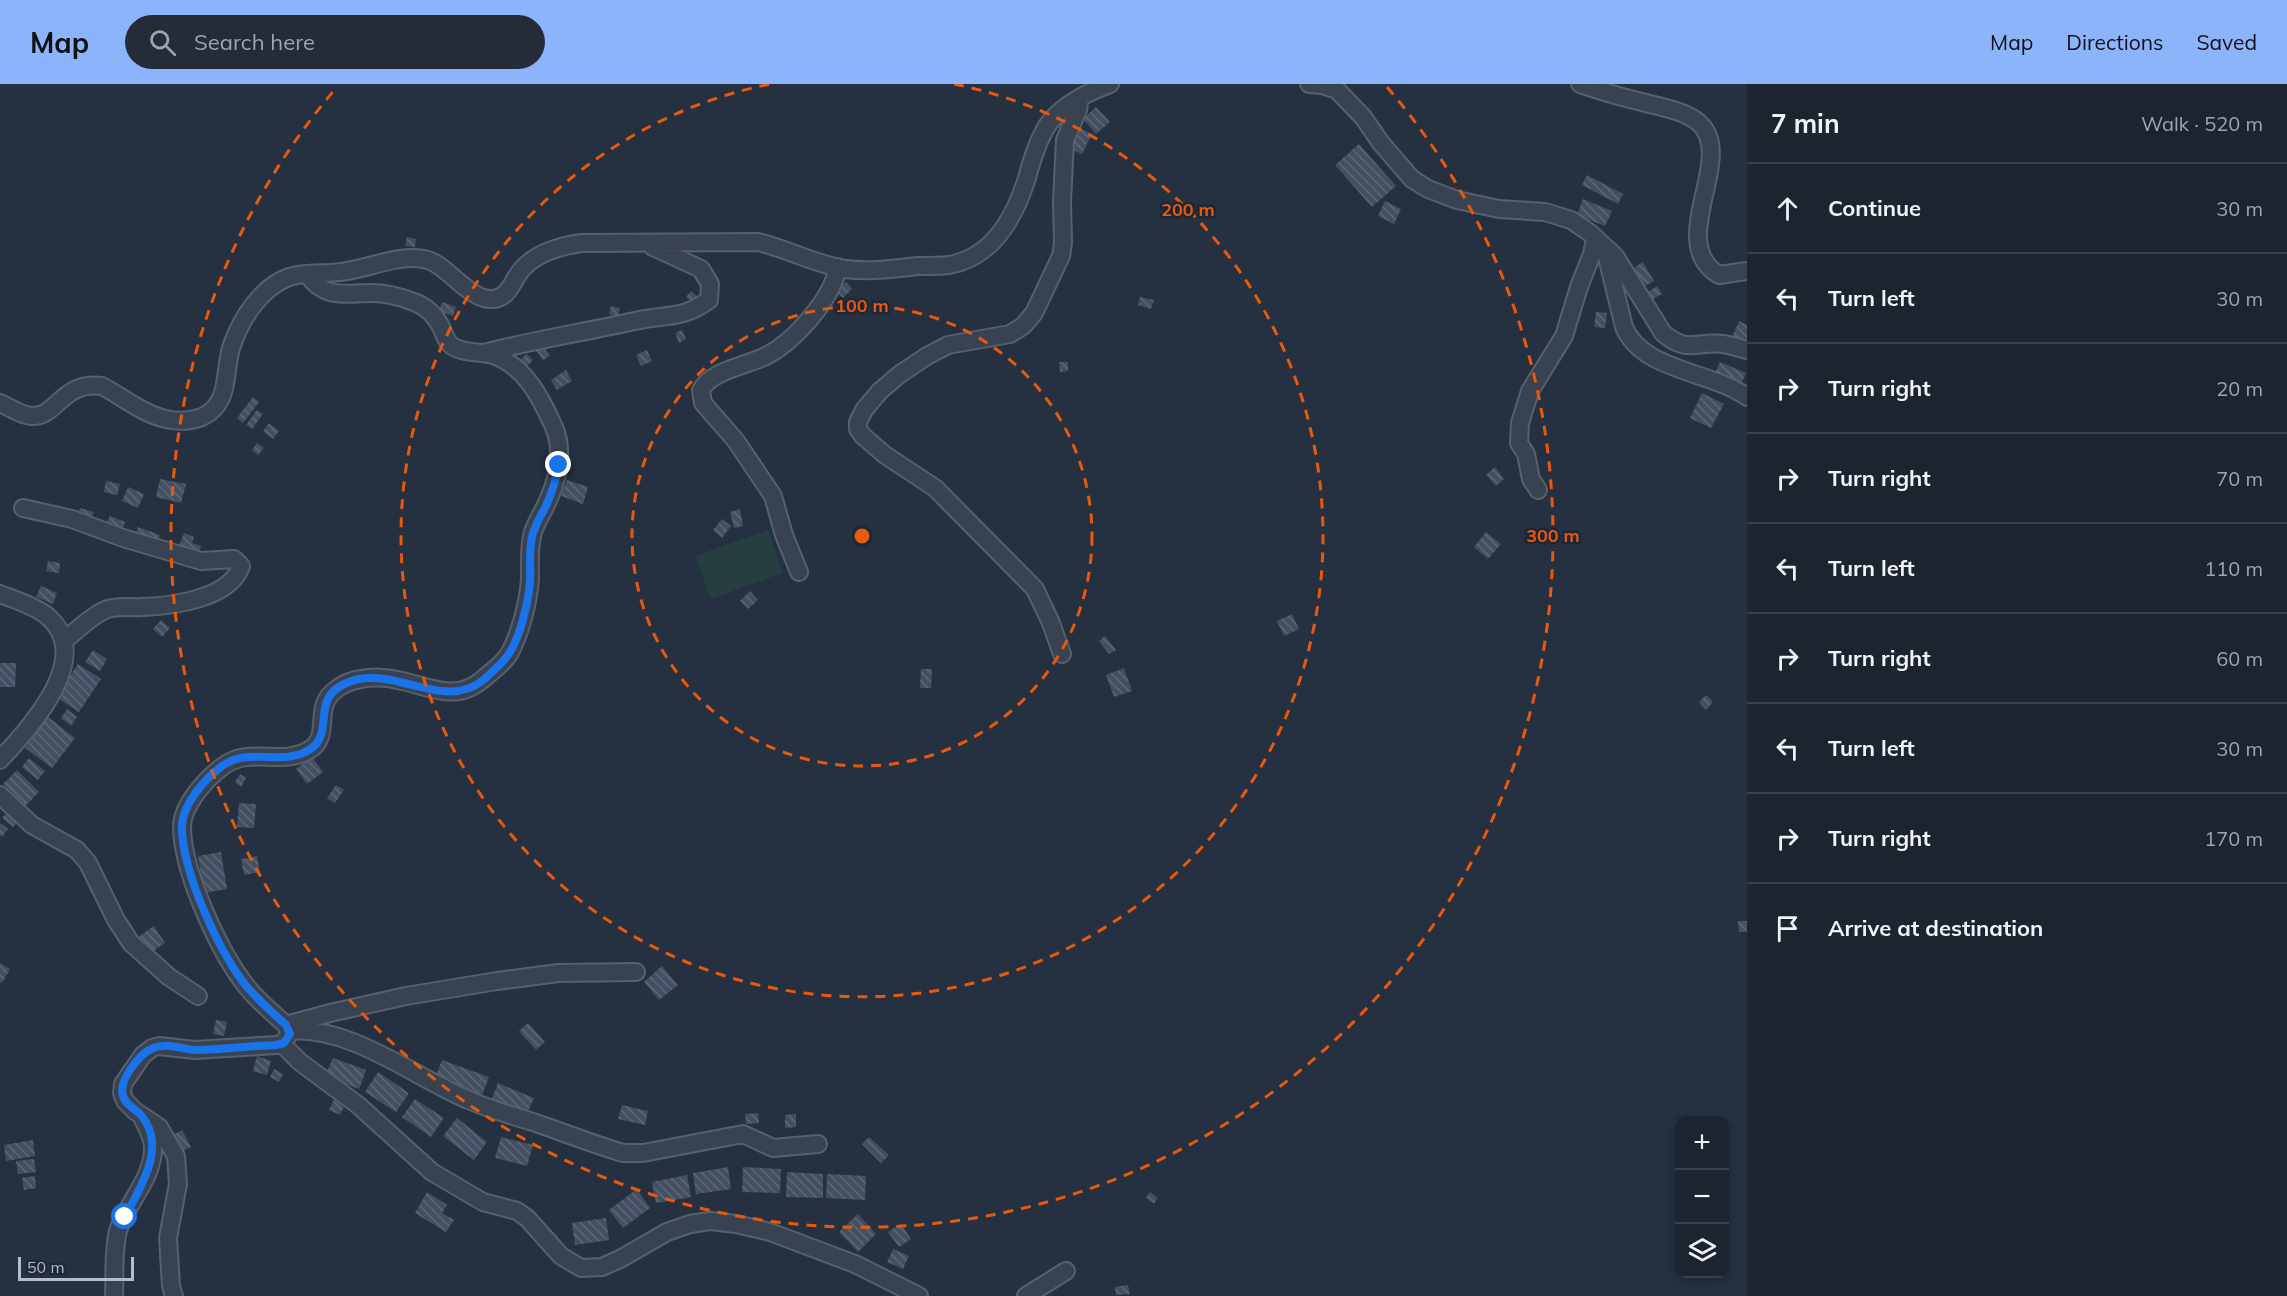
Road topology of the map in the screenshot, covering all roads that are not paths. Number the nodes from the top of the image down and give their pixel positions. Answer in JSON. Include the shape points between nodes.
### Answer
{"nodes":[{"id":1,"x":1110,"y":84,"type":"edge"},
{"id":2,"x":1309,"y":84,"type":"edge"},
{"id":3,"x":1580,"y":84,"type":"edge"},
{"id":4,"x":1080,"y":98,"type":"junction"},
{"id":5,"x":638,"y":243,"type":"junction"},
{"id":6,"x":1600,"y":244,"type":"junction"},
{"id":7,"x":838,"y":267,"type":"junction"},
{"id":8,"x":1747,"y":271,"type":"edge"},
{"id":9,"x":307,"y":274,"type":"junction"},
{"id":10,"x":1747,"y":350,"type":"edge"},
{"id":11,"x":484,"y":353,"type":"junction"},
{"id":12,"x":1747,"y":397,"type":"edge"},
{"id":13,"x":0,"y":403,"type":"edge"},
{"id":14,"x":1538,"y":490,"type":"dead end"},
{"id":15,"x":23,"y":508,"type":"dead end"},
{"id":16,"x":799,"y":572,"type":"dead end"},
{"id":17,"x":0,"y":594,"type":"edge"},
{"id":18,"x":64,"y":640,"type":"junction"},
{"id":19,"x":1062,"y":654,"type":"dead end"},
{"id":20,"x":0,"y":760,"type":"edge"},
{"id":21,"x":0,"y":795,"type":"edge"},
{"id":22,"x":636,"y":972,"type":"dead end"},
{"id":23,"x":198,"y":996,"type":"dead end"},
{"id":24,"x":286,"y":1033,"type":"junction"},
{"id":25,"x":141,"y":1114,"type":"junction"},
{"id":26,"x":818,"y":1144,"type":"dead end"},
{"id":27,"x":1066,"y":1271,"type":"dead end"},
{"id":28,"x":114,"y":1296,"type":"edge"},
{"id":29,"x":174,"y":1296,"type":"edge"},
{"id":30,"x":919,"y":1296,"type":"edge"},
{"id":31,"x":1026,"y":1296,"type":"edge"}],
"edges":[{"from":1,"to":4,"type":"street"},
{"from":2,"to":6,"type":"street","via":[[1337,90],[1412,179],[1428,189],[1457,200],[1499,209],[1545,212],[1571,220]]},
{"from":3,"to":8,"type":"street","via":[[1682,113],[1699,123],[1708,139],[1710,155],[1698,228],[1701,254],[1719,275]]},
{"from":4,"to":7,"type":"street","via":[[1050,122],[1004,230],[970,258],[950,265],[875,272]]},
{"from":4,"to":19,"type":"street","via":[[1065,140],[1064,243],[1034,313],[1010,334],[948,345],[927,356],[880,392],[858,422],[863,436],[935,488],[1035,589]]},
{"from":5,"to":7,"type":"street","via":[[758,242]]},
{"from":5,"to":9,"type":"street","via":[[562,246],[523,268],[500,298],[489,300],[430,261],[417,259]]},
{"from":5,"to":11,"type":"street","via":[[701,268],[710,284],[710,300],[696,310],[672,317]]},
{"from":6,"to":10,"type":"street","via":[[1615,256],[1662,333],[1671,340],[1680,346],[1725,344]]},
{"from":6,"to":12,"type":"street","via":[[1608,254],[1624,327],[1632,343],[1653,358]]},
{"from":6,"to":14,"type":"street","via":[[1579,287],[1564,336],[1530,391],[1520,423],[1520,443]]},
{"from":7,"to":16,"type":"street","via":[[833,287],[785,344],[713,378],[701,390],[703,403],[736,441],[773,496],[783,535]]},
{"from":9,"to":11,"type":"street","via":[[314,284],[333,293],[375,293],[413,301],[427,308],[453,347]]},
{"from":9,"to":13,"type":"street","via":[[289,277],[263,294],[231,347],[222,397],[208,414],[194,420],[168,420],[153,415],[109,389],[93,385],[69,392],[48,412],[39,415],[24,414]]},
{"from":11,"to":24,"type":"street","via":[[514,366],[529,382],[558,439],[559,465],[532,534],[528,590],[519,632],[509,654],[481,681],[461,692],[432,690],[396,679],[361,679],[342,686],[327,698],[324,725],[317,743],[309,750],[291,756],[241,756],[230,762],[209,778],[195,796],[182,824],[189,869],[215,933],[247,987]]},
{"from":15,"to":18,"type":"street","via":[[72,519],[201,561],[234,559],[241,566],[228,583],[213,593],[170,605],[106,610]]},
{"from":17,"to":18,"type":"street","via":[[45,614]]},
{"from":18,"to":20,"type":"street","via":[[61,674],[47,704]]},
{"from":21,"to":23,"type":"street","via":[[32,825],[77,850],[131,943],[169,977]]},
{"from":22,"to":24,"type":"street","via":[[558,973],[406,996],[330,1013]]},
{"from":24,"to":25,"type":"street","via":[[206,1049],[166,1045],[152,1048],[123,1084],[125,1101]]},
{"from":24,"to":26,"type":"street","via":[[320,1033],[355,1044],[471,1101],[623,1152],[643,1153],[744,1134],[773,1148]]},
{"from":24,"to":30,"type":"street","via":[[300,1062],[358,1105],[432,1172],[483,1202],[517,1211],[561,1256],[581,1268],[602,1266],[667,1232],[710,1221],[770,1232],[855,1264]]},
{"from":25,"to":28,"type":"street","via":[[153,1151],[144,1180],[118,1233]]},
{"from":25,"to":29,"type":"street","via":[[159,1127],[176,1156],[179,1170],[168,1238]]},
{"from":27,"to":31,"type":"street"}]}
